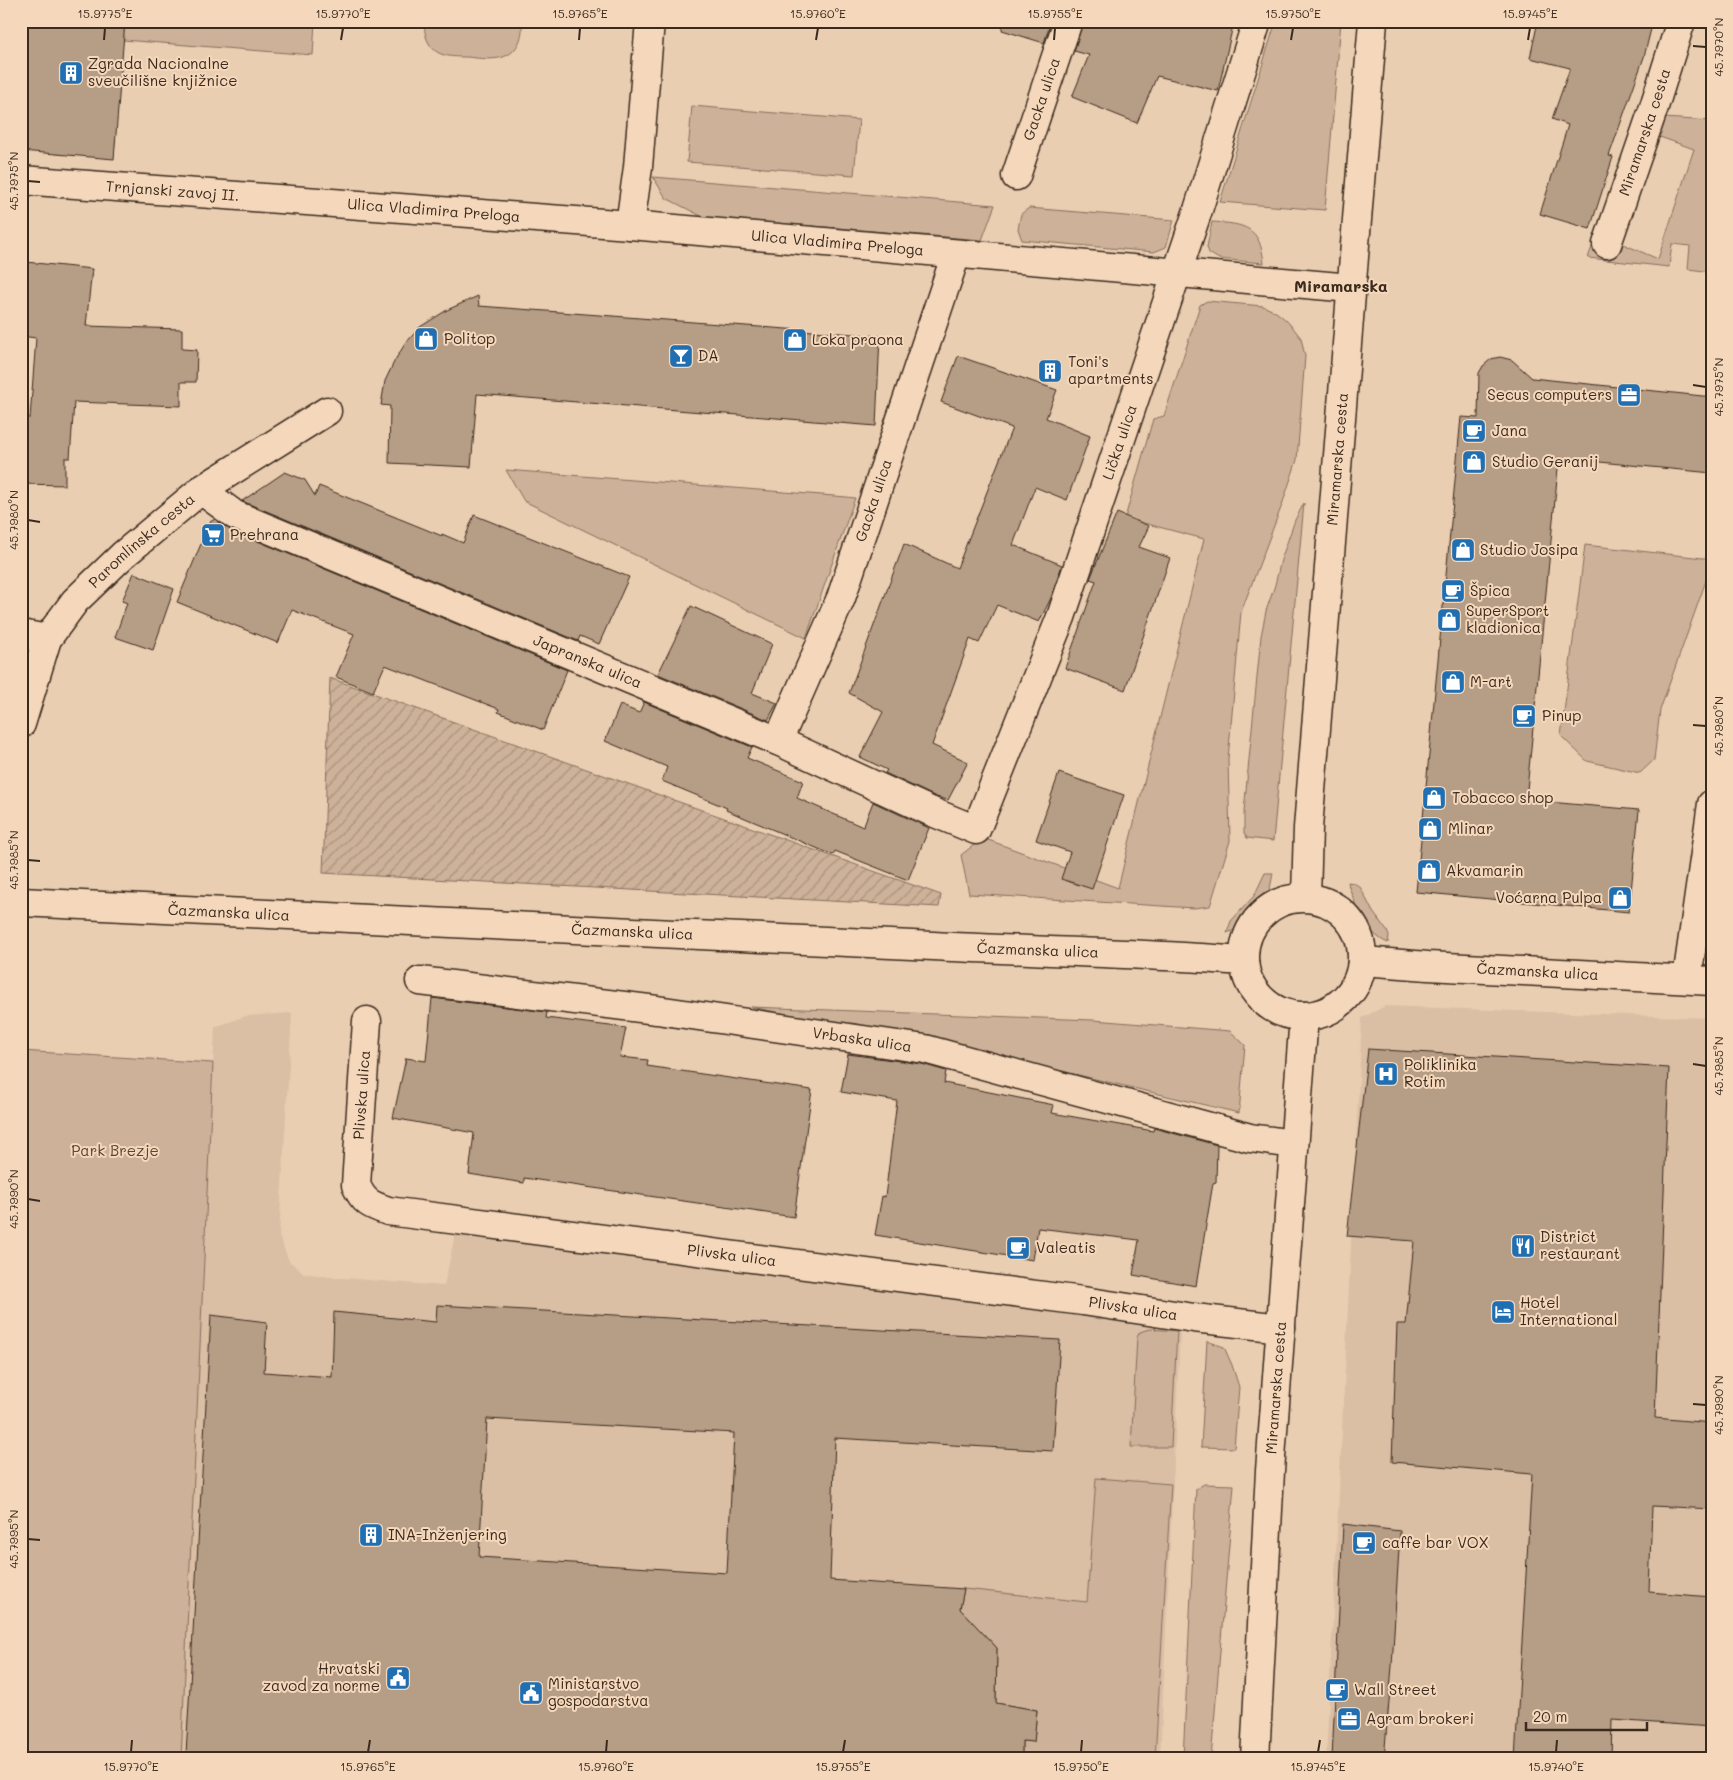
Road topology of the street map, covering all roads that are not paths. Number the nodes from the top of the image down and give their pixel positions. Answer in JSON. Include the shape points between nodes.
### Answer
{"nodes":[{"id":1,"x":650,"y":21,"type":"edge"},
{"id":2,"x":1068,"y":21,"type":"edge"},
{"id":3,"x":1257,"y":21,"type":"edge"},
{"id":4,"x":1374,"y":21,"type":"edge"},
{"id":5,"x":1681,"y":21,"type":"edge"},
{"id":6,"x":1016,"y":176,"type":"dead end"},
{"id":7,"x":21,"y":180,"type":"edge"},
{"id":8,"x":324,"y":202,"type":"joint"},
{"id":9,"x":630,"y":225,"type":"junction"},
{"id":10,"x":1607,"y":244,"type":"dead end"},
{"id":11,"x":956,"y":254,"type":"junction"},
{"id":12,"x":1177,"y":273,"type":"junction"},
{"id":13,"x":1351,"y":288,"type":"junction"},
{"id":14,"x":328,"y":411,"type":"dead end"},
{"id":15,"x":201,"y":490,"type":"junction"},
{"id":16,"x":34,"y":637,"type":"edge"},
{"id":17,"x":21,"y":724,"type":"edge"},
{"id":18,"x":778,"y":742,"type":"junction"},
{"id":19,"x":1712,"y":804,"type":"edge"},
{"id":20,"x":976,"y":830,"type":"joint"},
{"id":21,"x":1306,"y":897,"type":"junction"},
{"id":22,"x":21,"y":902,"type":"edge"},
{"id":23,"x":1363,"y":960,"type":"junction"},
{"id":24,"x":1244,"y":961,"type":"junction"},
{"id":25,"x":1699,"y":980,"type":"edge"},
{"id":26,"x":420,"y":981,"type":"dead end"},
{"id":27,"x":1304,"y":1016,"type":"junction"},
{"id":28,"x":367,"y":1021,"type":"dead end"},
{"id":29,"x":1294,"y":1144,"type":"junction"},
{"id":30,"x":1281,"y":1328,"type":"junction"},
{"id":31,"x":1255,"y":1759,"type":"edge"}],
"edges":[{"from":1,"to":9,"type":"street"},
{"from":2,"to":6,"type":"street","name":"Gacka ulica"},
{"from":3,"to":12,"type":"street","name":"Lička ulica"},
{"from":4,"to":13,"type":"street","name":"Miramarska cesta"},
{"from":5,"to":10,"type":"street","name":"Miramarska cesta"},
{"from":7,"to":8,"type":"street","name":"Trnjanski zavoj II."},
{"from":8,"to":9,"type":"street","name":"Ulica Vladimira Preloga"},
{"from":9,"to":11,"type":"street","name":"Ulica Vladimira Preloga"},
{"from":11,"to":12,"type":"street","name":"Ulica Vladimira Preloga"},
{"from":11,"to":18,"type":"street","name":"Gacka ulica","via":[[841,598]]},
{"from":12,"to":13,"type":"street","name":"Ulica Vladimira Preloga"},
{"from":12,"to":20,"type":"street","name":"Lička ulica","via":[[1061,616]]},
{"from":13,"to":21,"type":"street","name":"Miramarska cesta","via":[[1308,828]]},
{"from":14,"to":15,"type":"street","name":"Paromlinska cesta"},
{"from":15,"to":16,"type":"street","name":"Paromlinska cesta","via":[[123,555]]},
{"from":15,"to":18,"type":"street","name":"Japranska ulica","via":[[235,515]]},
{"from":16,"to":17,"type":"street","name":"Paromlinska cesta"},
{"from":18,"to":20,"type":"street","name":"Japranska ulica"},
{"from":19,"to":25,"type":"street"},
{"from":21,"to":23,"type":"street","via":[[1328,903],[1343,913],[1361,943]]},
{"from":21,"to":24,"type":"street","via":[[1274,906],[1258,918],[1248,935]]},
{"from":22,"to":24,"type":"street","name":"Čazmanska ulica"},
{"from":23,"to":25,"type":"street","name":"Čazmanska ulica"},
{"from":23,"to":27,"type":"street","via":[[1351,994],[1322,1014]]},
{"from":24,"to":27,"type":"street","via":[[1254,991],[1267,1004],[1284,1014]]},
{"from":26,"to":29,"type":"street","name":"Vrbaska ulica","via":[[657,1010],[925,1049],[1250,1138]]},
{"from":27,"to":29,"type":"street","name":"Miramarska cesta"},
{"from":28,"to":30,"type":"street","name":"Plivska ulica","via":[[356,1185],[361,1197],[370,1205],[388,1211]]},
{"from":29,"to":30,"type":"street","name":"Miramarska cesta"},
{"from":30,"to":31,"type":"street","name":"Miramarska cesta"}]}
